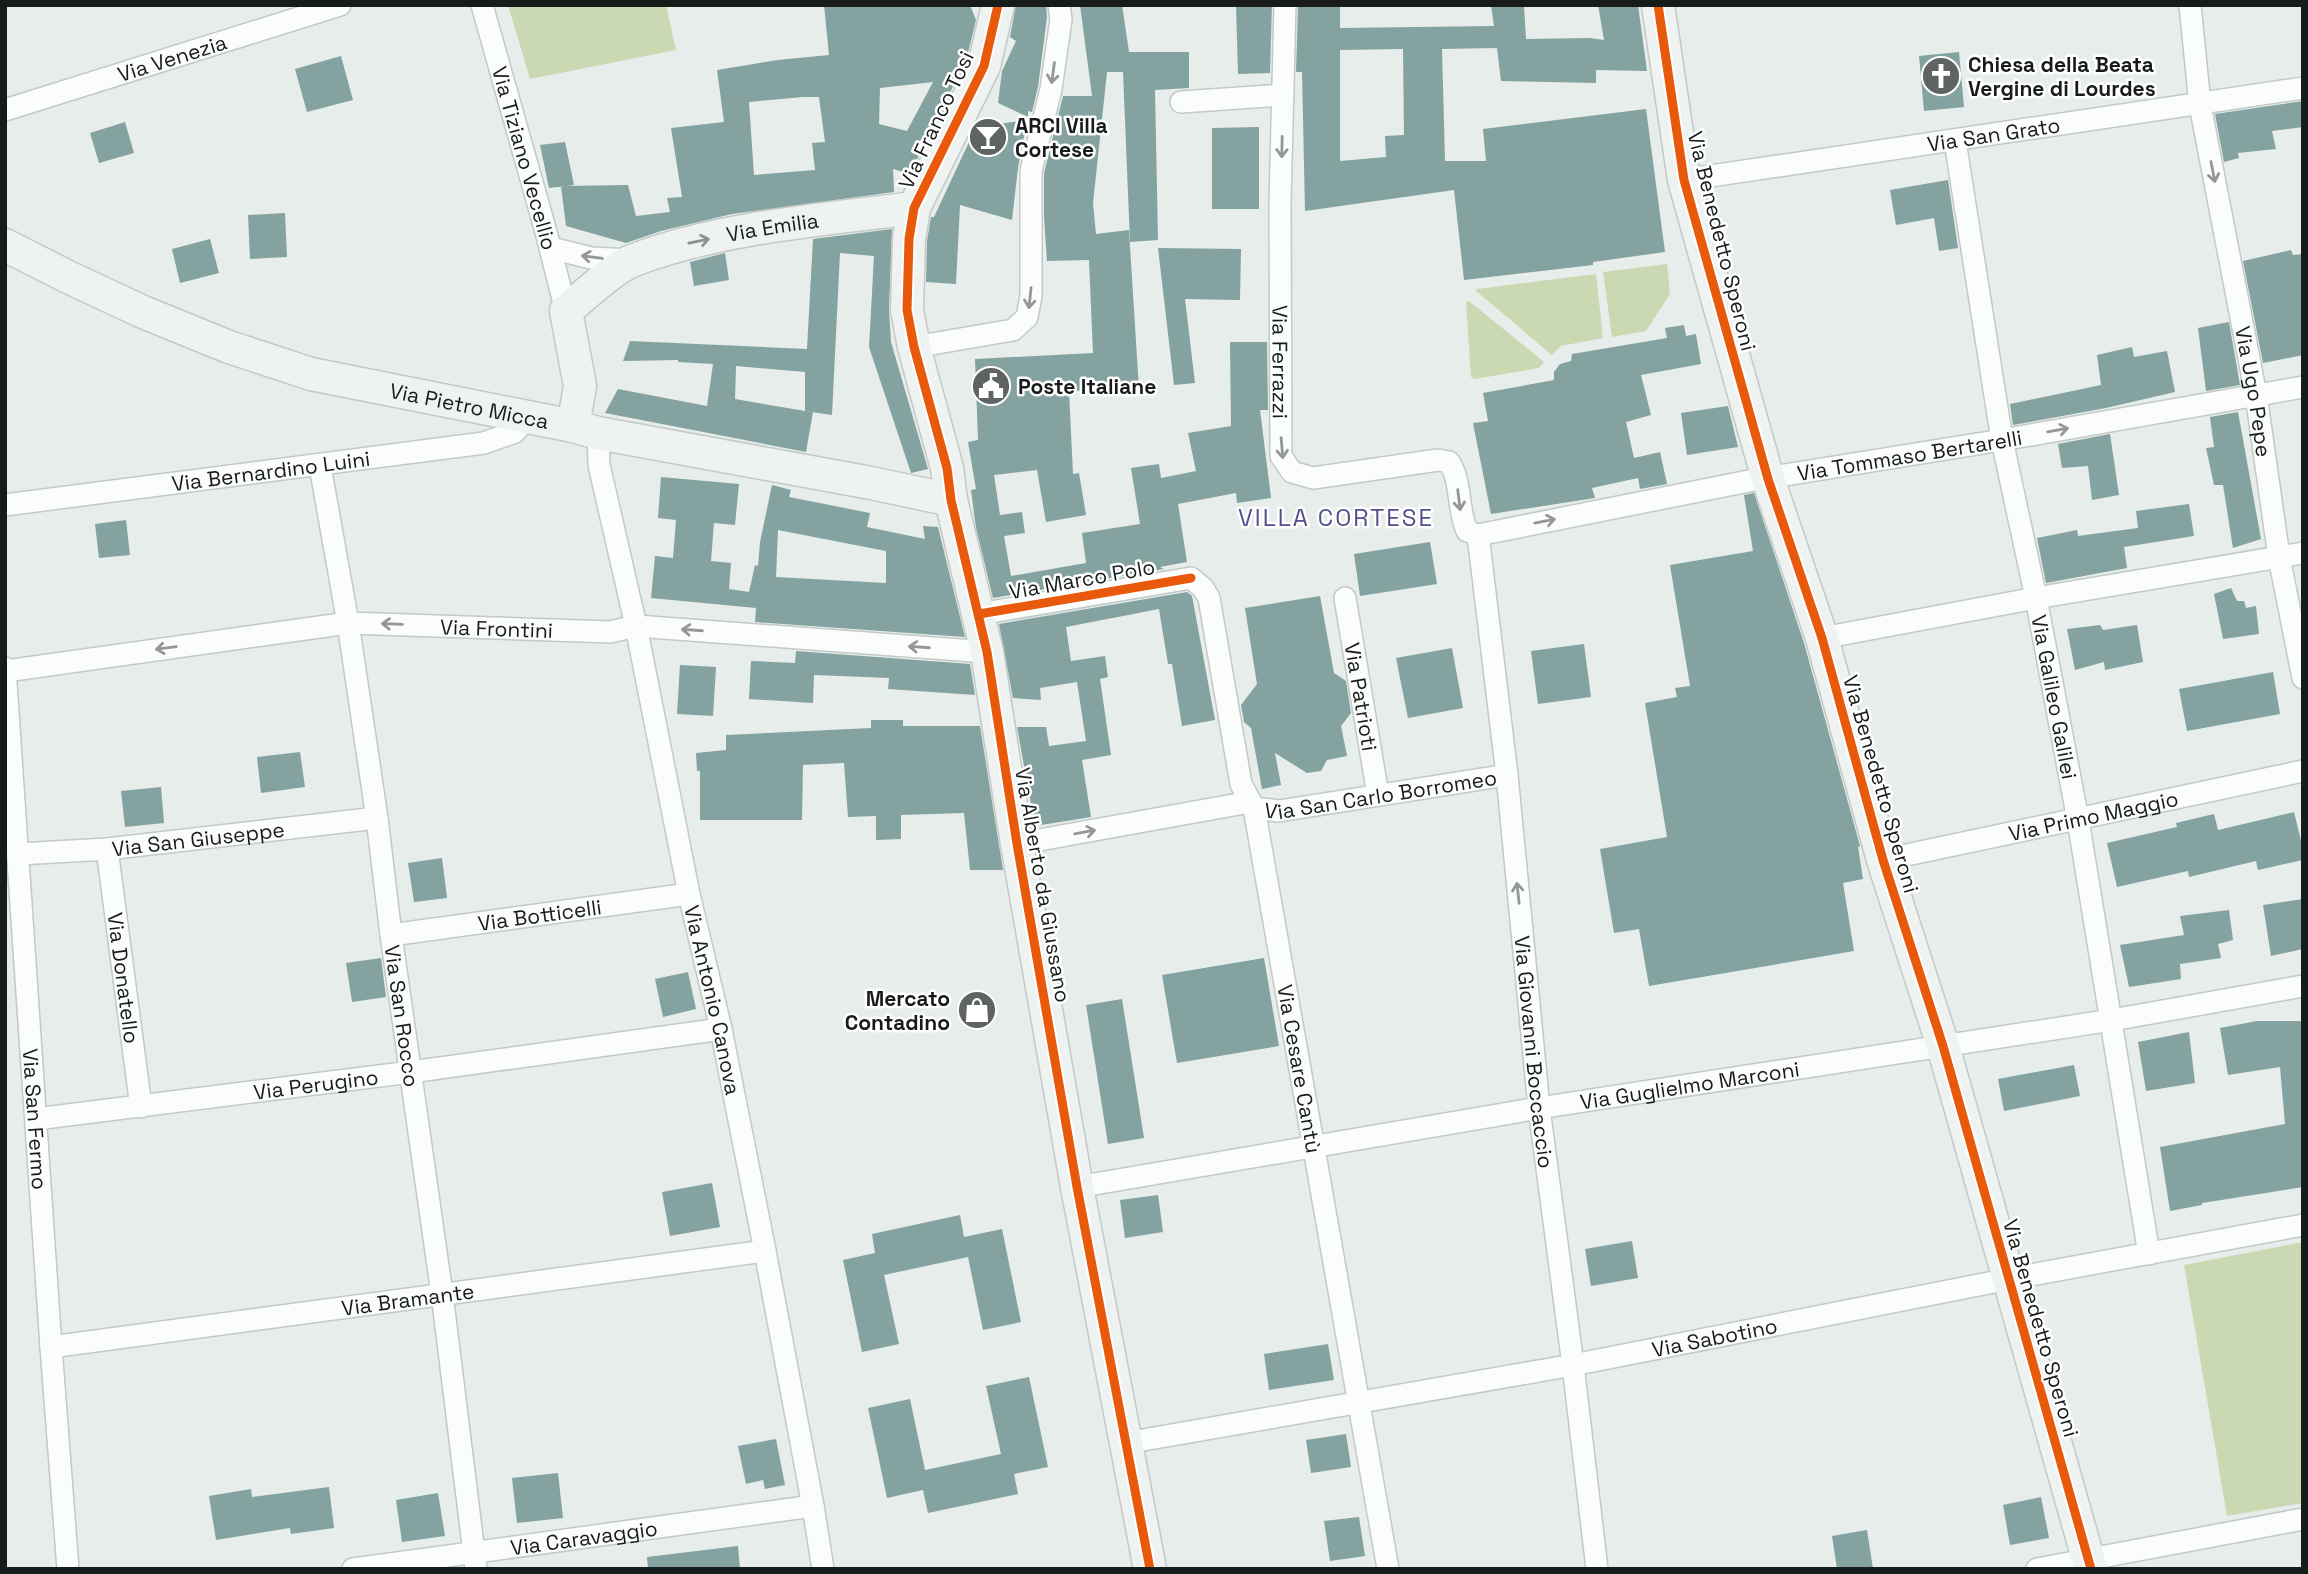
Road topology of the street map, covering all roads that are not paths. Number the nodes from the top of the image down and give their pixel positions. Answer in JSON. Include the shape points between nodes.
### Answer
{"nodes":[{"id":1,"x":340,"y":5,"type":"edge"},
{"id":2,"x":482,"y":5,"type":"edge"},
{"id":3,"x":997,"y":5,"type":"edge"},
{"id":4,"x":1059,"y":5,"type":"edge"},
{"id":5,"x":1285,"y":5,"type":"edge"},
{"id":6,"x":1658,"y":5,"type":"edge"},
{"id":7,"x":2190,"y":5,"type":"edge"},
{"id":8,"x":2303,"y":88,"type":"edge"},
{"id":9,"x":1283,"y":94,"type":"junction"},
{"id":10,"x":1181,"y":102,"type":"dead end"},
{"id":11,"x":2200,"y":105,"type":"junction"},
{"id":12,"x":5,"y":110,"type":"edge"},
{"id":13,"x":1955,"y":141,"type":"junction"},
{"id":14,"x":1684,"y":180,"type":"junction"},
{"id":15,"x":914,"y":208,"type":"junction"},
{"id":16,"x":5,"y":244,"type":"edge"},
{"id":17,"x":551,"y":248,"type":"junction"},
{"id":18,"x":633,"y":260,"type":"junction"},
{"id":19,"x":566,"y":311,"type":"junction"},
{"id":20,"x":914,"y":347,"type":"junction"},
{"id":21,"x":2303,"y":387,"type":"edge"},
{"id":22,"x":2256,"y":394,"type":"junction"},
{"id":23,"x":527,"y":418,"type":"junction"},
{"id":24,"x":586,"y":430,"type":"junction"},
{"id":25,"x":2002,"y":440,"type":"junction"},
{"id":26,"x":320,"y":466,"type":"junction"},
{"id":27,"x":1768,"y":479,"type":"junction"},
{"id":28,"x":951,"y":500,"type":"junction"},
{"id":29,"x":5,"y":505,"type":"edge"},
{"id":30,"x":1478,"y":535,"type":"junction"},
{"id":31,"x":2303,"y":553,"type":"edge"},
{"id":32,"x":2279,"y":557,"type":"junction"},
{"id":33,"x":1191,"y":578,"type":"joint"},
{"id":34,"x":1345,"y":598,"type":"dead end"},
{"id":35,"x":2036,"y":598,"type":"junction"},
{"id":36,"x":979,"y":614,"type":"junction"},
{"id":37,"x":348,"y":623,"type":"junction"},
{"id":38,"x":636,"y":626,"type":"junction"},
{"id":39,"x":1822,"y":638,"type":"junction"},
{"id":40,"x":987,"y":652,"type":"junction"},
{"id":41,"x":5,"y":669,"type":"edge"},
{"id":42,"x":2303,"y":678,"type":"edge"},
{"id":43,"x":2303,"y":771,"type":"edge"},
{"id":44,"x":1507,"y":775,"type":"junction"},
{"id":45,"x":1378,"y":795,"type":"junction"},
{"id":46,"x":1252,"y":805,"type":"junction"},
{"id":47,"x":377,"y":818,"type":"junction"},
{"id":48,"x":2078,"y":820,"type":"junction"},
{"id":49,"x":1017,"y":844,"type":"junction"},
{"id":50,"x":107,"y":849,"type":"junction"},
{"id":51,"x":14,"y":850,"type":"edge"},
{"id":52,"x":1883,"y":860,"type":"junction"},
{"id":53,"x":689,"y":894,"type":"junction"},
{"id":54,"x":391,"y":935,"type":"junction"},
{"id":55,"x":2303,"y":986,"type":"edge"},
{"id":56,"x":2112,"y":1020,"type":"junction"},
{"id":57,"x":721,"y":1029,"type":"junction"},
{"id":58,"x":1943,"y":1046,"type":"junction"},
{"id":59,"x":411,"y":1072,"type":"junction"},
{"id":60,"x":141,"y":1107,"type":"junction"},
{"id":61,"x":1539,"y":1108,"type":"junction"},
{"id":62,"x":36,"y":1119,"type":"junction"},
{"id":63,"x":1313,"y":1148,"type":"junction"},
{"id":64,"x":1077,"y":1187,"type":"junction"},
{"id":65,"x":2303,"y":1225,"type":"edge"},
{"id":66,"x":765,"y":1251,"type":"junction"},
{"id":67,"x":2149,"y":1254,"type":"junction"},
{"id":68,"x":2010,"y":1279,"type":"junction"},
{"id":69,"x":442,"y":1294,"type":"junction"},
{"id":70,"x":51,"y":1347,"type":"junction"},
{"id":71,"x":1573,"y":1364,"type":"junction"},
{"id":72,"x":1358,"y":1401,"type":"junction"},
{"id":73,"x":1126,"y":1443,"type":"junction"},
{"id":74,"x":813,"y":1506,"type":"junction"},
{"id":75,"x":2303,"y":1519,"type":"edge"},
{"id":76,"x":475,"y":1561,"type":"edge"},
{"id":77,"x":2090,"y":1564,"type":"edge"},
{"id":78,"x":68,"y":1569,"type":"edge"},
{"id":79,"x":353,"y":1569,"type":"edge"},
{"id":80,"x":822,"y":1569,"type":"edge"},
{"id":81,"x":1150,"y":1569,"type":"edge"},
{"id":82,"x":1388,"y":1569,"type":"edge"},
{"id":83,"x":1597,"y":1569,"type":"edge"},
{"id":84,"x":2037,"y":1569,"type":"edge"}],
"edges":[{"from":1,"to":12,"type":"street","name":"Via Venezia"},
{"from":2,"to":17,"type":"street","name":"Via Tiziano Vecellio"},
{"from":3,"to":15,"type":"street","name":"Via Franco Tosi","via":[[984,66]]},
{"from":4,"to":20,"type":"street","one_way":true,"via":[[1051,89],[1031,171],[1027,317],[1013,330]]},
{"from":5,"to":9,"type":"street","name":"Via Ferrazzi"},
{"from":6,"to":14,"type":"street","name":"Via Benedetto Speroni"},
{"from":7,"to":11,"type":"street","name":"Via Ugo Pepe"},
{"from":8,"to":11,"type":"street","name":"Via San Grato"},
{"from":9,"to":10,"type":"street"},
{"from":9,"to":30,"type":"street","name":"Via Ferrazzi","one_way":true,"via":[[1281,456],[1292,472],[1313,478],[1449,462],[1455,471],[1461,516],[1467,531]]},
{"from":11,"to":13,"type":"street","name":"Via San Grato"},
{"from":11,"to":22,"type":"street","name":"Via Ugo Pepe","one_way":true},
{"from":13,"to":14,"type":"street","name":"Via San Grato"},
{"from":13,"to":25,"type":"street","name":"Via Galileo Galilei"},
{"from":14,"to":27,"type":"street","name":"Via Benedetto Speroni"},
{"from":18,"to":15,"type":"street","name":"Via Emilia","one_way":true,"via":[[684,244],[769,228]]},
{"from":15,"to":20,"type":"street","name":"Via Alberto da Giussano","via":[[907,310]]},
{"from":16,"to":23,"type":"street","name":"Via Pietro Micca","via":[[143,312],[229,347],[311,374]]},
{"from":18,"to":17,"type":"street","one_way":true,"via":[[590,258]]},
{"from":17,"to":19,"type":"street","name":"Via Tiziano Vecellio"},
{"from":18,"to":19,"type":"street","name":"Via Emilia"},
{"from":19,"to":24,"type":"street"},
{"from":20,"to":28,"type":"street","name":"Via Alberto da Giussano","via":[[947,468]]},
{"from":21,"to":22,"type":"street","name":"Via Tommaso Bertarelli"},
{"from":25,"to":22,"type":"street","name":"Via Tommaso Bertarelli","one_way":true},
{"from":22,"to":32,"type":"street","name":"Via Ugo Pepe"},
{"from":23,"to":24,"type":"street","name":"Via Pietro Micca"},
{"from":23,"to":26,"type":"street","name":"Via Bernardino Luini","via":[[515,432],[484,443]]},
{"from":24,"to":28,"type":"street","name":"Via Pietro Micca"},
{"from":24,"to":38,"type":"street","name":"Via Antonio Canova","via":[[599,465]]},
{"from":25,"to":27,"type":"street","name":"Via Tommaso Bertarelli"},
{"from":25,"to":35,"type":"street","name":"Via Galileo Galilei"},
{"from":26,"to":29,"type":"street","name":"Via Bernardino Luini"},
{"from":26,"to":37,"type":"street","name":"Via San Rocco"},
{"from":30,"to":27,"type":"street","name":"Via Tommaso Bertarelli","one_way":true},
{"from":27,"to":39,"type":"street","name":"Via Benedetto Speroni"},
{"from":28,"to":36,"type":"street","name":"Via Alberto da Giussano"},
{"from":30,"to":44,"type":"street","name":"Via Giovanni Boccaccio"},
{"from":31,"to":32,"type":"street"},
{"from":32,"to":35,"type":"street"},
{"from":32,"to":42,"type":"street","name":"Via Ugo Pepe"},
{"from":33,"to":36,"type":"street","name":"Via Marco Polo"},
{"from":33,"to":46,"type":"street","name":"Via Cesare Cantù","via":[[1209,598],[1241,784]]},
{"from":34,"to":45,"type":"street","name":"Via Patrioti"},
{"from":35,"to":39,"type":"street"},
{"from":35,"to":48,"type":"street","name":"Via Galileo Galilei"},
{"from":36,"to":40,"type":"street","name":"Via Alberto da Giussano"},
{"from":38,"to":37,"type":"street","name":"Via Frontini","one_way":true,"via":[[610,632]]},
{"from":37,"to":41,"type":"street","name":"Via Frontini","one_way":true},
{"from":37,"to":47,"type":"street","name":"Via San Rocco"},
{"from":40,"to":38,"type":"street","name":"Via Frontini","one_way":true},
{"from":38,"to":53,"type":"street","name":"Via Antonio Canova"},
{"from":39,"to":52,"type":"street","name":"Via Benedetto Speroni"},
{"from":40,"to":49,"type":"street","name":"Via Alberto da Giussano"},
{"from":41,"to":51,"type":"street","name":"Via San Fermo"},
{"from":43,"to":48,"type":"street","name":"Via Primo Maggio"},
{"from":44,"to":45,"type":"street","name":"Via San Carlo Borromeo"},
{"from":61,"to":44,"type":"street","name":"Via Giovanni Boccaccio","one_way":true},
{"from":45,"to":46,"type":"street","name":"Via San Carlo Borromeo","via":[[1279,811]]},
{"from":49,"to":46,"type":"street","name":"Via San Carlo Borromeo","one_way":true},
{"from":46,"to":63,"type":"street","name":"Via Cesare Cantù"},
{"from":47,"to":50,"type":"street","name":"Via San Giuseppe"},
{"from":47,"to":54,"type":"street","name":"Via San Rocco"},
{"from":48,"to":52,"type":"street","name":"Via Primo Maggio"},
{"from":48,"to":56,"type":"street","name":"Via Galileo Galilei"},
{"from":49,"to":64,"type":"street","name":"Via Alberto da Giussano"},
{"from":50,"to":51,"type":"street","name":"Via San Giuseppe"},
{"from":50,"to":60,"type":"street","name":"Via Donatello"},
{"from":51,"to":62,"type":"street","name":"Via San Fermo"},
{"from":52,"to":58,"type":"street","name":"Via Benedetto Speroni"},
{"from":53,"to":54,"type":"street","name":"Via Botticelli"},
{"from":53,"to":57,"type":"street","name":"Via Antonio Canova"},
{"from":54,"to":59,"type":"street","name":"Via San Rocco"},
{"from":55,"to":56,"type":"street","name":"Via Guglielmo Marconi"},
{"from":56,"to":58,"type":"street","name":"Via Guglielmo Marconi"},
{"from":56,"to":67,"type":"street","name":"Via Galileo Galilei"},
{"from":57,"to":59,"type":"street","name":"Via Perugino"},
{"from":57,"to":66,"type":"street","name":"Via Antonio Canova"},
{"from":58,"to":61,"type":"street","name":"Via Guglielmo Marconi"},
{"from":58,"to":68,"type":"street","name":"Via Benedetto Speroni"},
{"from":59,"to":60,"type":"street","name":"Via Perugino"},
{"from":59,"to":69,"type":"street","name":"Via San Rocco"},
{"from":60,"to":62,"type":"street","name":"Via Perugino"},
{"from":61,"to":63,"type":"street","name":"Via Guglielmo Marconi"},
{"from":61,"to":71,"type":"street","name":"Via Giovanni Boccaccio"},
{"from":62,"to":70,"type":"street","name":"Via San Fermo"},
{"from":63,"to":64,"type":"street","name":"Via Guglielmo Marconi"},
{"from":63,"to":72,"type":"street","name":"Via Cesare Cantù"},
{"from":64,"to":73,"type":"street","name":"Via Alberto da Giussano"},
{"from":65,"to":67,"type":"street","name":"Via Sabotino"},
{"from":66,"to":69,"type":"street","name":"Via Bramante"},
{"from":66,"to":74,"type":"street","name":"Via Antonio Canova"},
{"from":67,"to":68,"type":"street","name":"Via Sabotino"},
{"from":68,"to":71,"type":"street","name":"Via Sabotino"},
{"from":68,"to":77,"type":"street","name":"Via Benedetto Speroni"},
{"from":69,"to":70,"type":"street","name":"Via Bramante"},
{"from":69,"to":76,"type":"street","name":"Via San Rocco"},
{"from":70,"to":78,"type":"street","name":"Via San Fermo"},
{"from":71,"to":72,"type":"street","name":"Via Sabotino"},
{"from":71,"to":83,"type":"street","name":"Via Giovanni Boccaccio"},
{"from":72,"to":73,"type":"street","name":"Via Sabotino"},
{"from":72,"to":82,"type":"street","name":"Via Cesare Cantù"},
{"from":73,"to":81,"type":"street","name":"Via Alberto da Giussano"},
{"from":74,"to":76,"type":"street","name":"Via Caravaggio"},
{"from":74,"to":80,"type":"street","name":"Via Antonio Canova"},
{"from":75,"to":77,"type":"street"},
{"from":76,"to":79,"type":"street","name":"Via Caravaggio"},
{"from":77,"to":84,"type":"street"}]}
